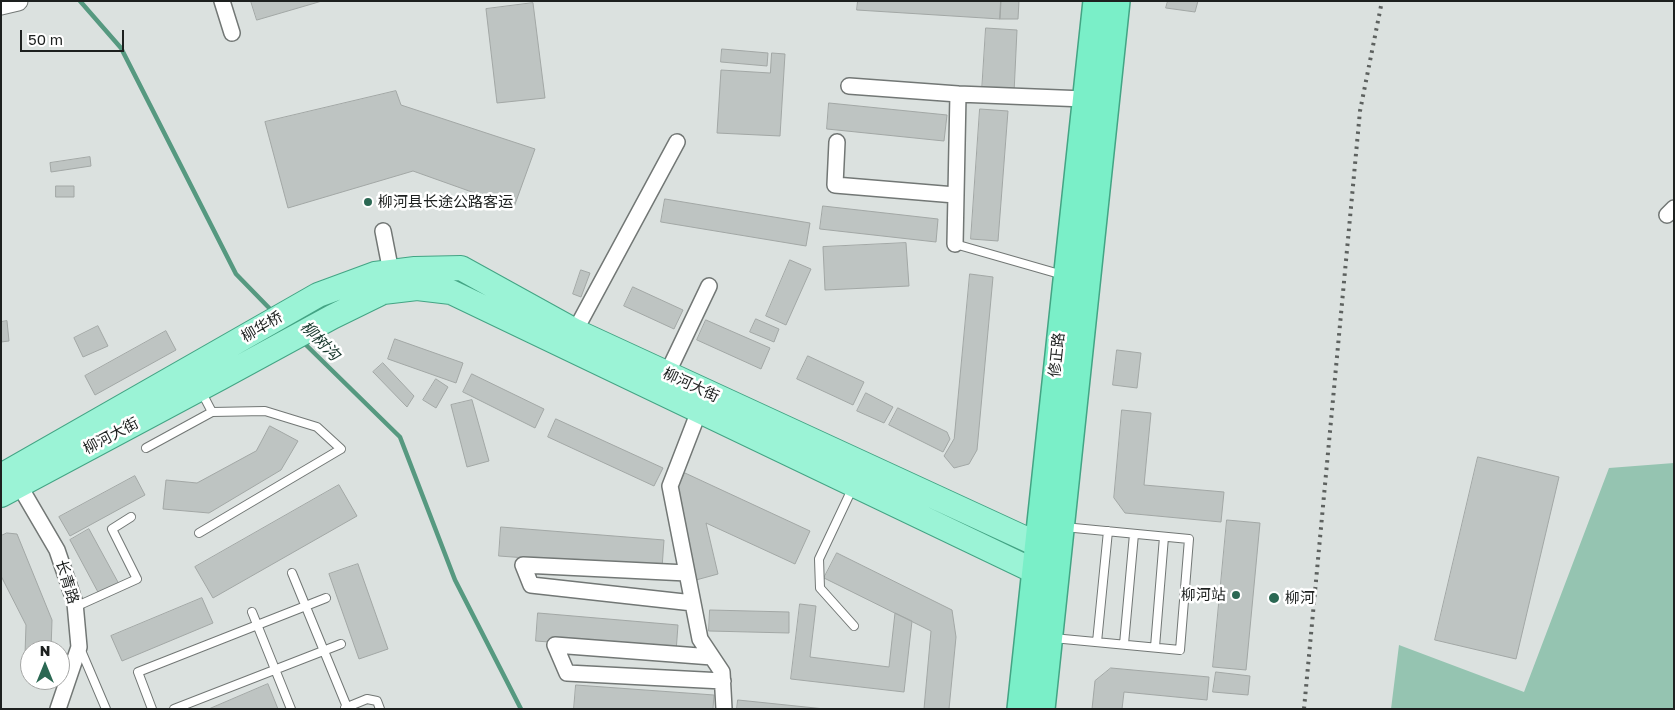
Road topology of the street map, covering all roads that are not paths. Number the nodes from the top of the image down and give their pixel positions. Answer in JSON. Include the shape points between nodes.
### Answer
{"nodes":[{"id":1,"x":18,"y":1,"type":"edge"},
{"id":2,"x":222,"y":1,"type":"edge"},
{"id":3,"x":1096,"y":1,"type":"edge"},
{"id":4,"x":1117,"y":1,"type":"edge"},
{"id":5,"x":1,"y":5,"type":"edge"},
{"id":6,"x":232,"y":33,"type":"dead end"},
{"id":7,"x":849,"y":86,"type":"dead end"},
{"id":8,"x":958,"y":94,"type":"junction"},
{"id":9,"x":1085,"y":99,"type":"junction"},
{"id":10,"x":678,"y":142,"type":"dead end"},
{"id":11,"x":838,"y":142,"type":"dead end"},
{"id":12,"x":955,"y":195,"type":"junction"},
{"id":13,"x":383,"y":231,"type":"dead end"},
{"id":14,"x":955,"y":244,"type":"joint"},
{"id":15,"x":391,"y":272,"type":"junction"},
{"id":16,"x":1066,"y":276,"type":"junction"},
{"id":17,"x":709,"y":286,"type":"dead end"},
{"id":18,"x":318,"y":294,"type":"joint"},
{"id":19,"x":332,"y":317,"type":"joint"},
{"id":20,"x":575,"y":331,"type":"junction"},
{"id":21,"x":205,"y":360,"type":"joint"},
{"id":22,"x":667,"y":374,"type":"junction"},
{"id":23,"x":210,"y":384,"type":"junction"},
{"id":24,"x":700,"y":411,"type":"junction"},
{"id":25,"x":212,"y":412,"type":"junction"},
{"id":26,"x":146,"y":448,"type":"dead end"},
{"id":27,"x":5,"y":480,"type":"edge"},
{"id":28,"x":854,"y":485,"type":"junction"},
{"id":29,"x":131,"y":517,"type":"dead end"},
{"id":30,"x":1062,"y":527,"type":"junction"},
{"id":31,"x":1108,"y":531,"type":"junction"},
{"id":32,"x":199,"y":533,"type":"dead end"},
{"id":33,"x":1134,"y":534,"type":"junction"},
{"id":34,"x":1164,"y":537,"type":"junction"},
{"id":35,"x":1037,"y":544,"type":"junction"},
{"id":36,"x":1050,"y":569,"type":"junction"},
{"id":37,"x":292,"y":573,"type":"dead end"},
{"id":38,"x":687,"y":573,"type":"junction"},
{"id":39,"x":326,"y":598,"type":"dead end"},
{"id":40,"x":693,"y":603,"type":"junction"},
{"id":41,"x":306,"y":606,"type":"junction"},
{"id":42,"x":75,"y":607,"type":"junction"},
{"id":43,"x":252,"y":612,"type":"dead end"},
{"id":44,"x":257,"y":625,"type":"junction"},
{"id":45,"x":854,"y":626,"type":"dead end"},
{"id":46,"x":1050,"y":638,"type":"junction"},
{"id":47,"x":1097,"y":642,"type":"junction"},
{"id":48,"x":341,"y":644,"type":"dead end"},
{"id":49,"x":1124,"y":644,"type":"junction"},
{"id":50,"x":79,"y":646,"type":"junction"},
{"id":51,"x":1155,"y":647,"type":"junction"},
{"id":52,"x":324,"y":651,"type":"junction"},
{"id":53,"x":712,"y":657,"type":"junction"},
{"id":54,"x":275,"y":670,"type":"junction"},
{"id":55,"x":723,"y":681,"type":"junction"},
{"id":56,"x":345,"y":708,"type":"edge"},
{"id":57,"x":58,"y":709,"type":"edge"},
{"id":58,"x":106,"y":709,"type":"edge"},
{"id":59,"x":152,"y":709,"type":"edge"},
{"id":60,"x":174,"y":709,"type":"edge"},
{"id":61,"x":291,"y":709,"type":"edge"},
{"id":62,"x":380,"y":709,"type":"edge"},
{"id":63,"x":724,"y":709,"type":"edge"},
{"id":64,"x":1020,"y":709,"type":"edge"},
{"id":65,"x":1042,"y":709,"type":"edge"}],
"edges":[{"from":1,"to":5,"type":"street"},
{"from":2,"to":6,"type":"street"},
{"from":3,"to":9,"type":"highway","name":"修正路"},
{"from":4,"to":30,"type":"highway","name":"修正路"},
{"from":7,"to":8,"type":"street"},
{"from":8,"to":9,"type":"street"},
{"from":8,"to":12,"type":"street"},
{"from":9,"to":16,"type":"highway","name":"修正路"},
{"from":10,"to":20,"type":"street"},
{"from":11,"to":12,"type":"street","via":[[835,185]]},
{"from":12,"to":14,"type":"street"},
{"from":13,"to":15,"type":"street"},
{"from":14,"to":16,"type":"lane"},
{"from":15,"to":18,"type":"main road","name":"柳河大街","via":[[375,274]]},
{"from":15,"to":20,"type":"main road","name":"柳河大街","via":[[461,268]]},
{"from":16,"to":35,"type":"highway","name":"修正路"},
{"from":17,"to":22,"type":"street"},
{"from":18,"to":21,"type":"main road","name":"柳华桥"},
{"from":19,"to":23,"type":"main road","name":"柳华桥"},
{"from":19,"to":24,"type":"main road","name":"柳河大街","via":[[383,292],[418,288],[451,292]]},
{"from":20,"to":22,"type":"main road","name":"柳河大街"},
{"from":21,"to":27,"type":"main road","name":"柳河大街"},
{"from":22,"to":35,"type":"main road","name":"柳河大街"},
{"from":23,"to":25,"type":"lane"},
{"from":23,"to":27,"type":"main road","name":"柳河大街"},
{"from":24,"to":28,"type":"main road","name":"柳河大街"},
{"from":24,"to":38,"type":"street","via":[[670,486]]},
{"from":25,"to":26,"type":"lane"},
{"from":25,"to":32,"type":"lane","via":[[266,411],[317,427],[341,449]]},
{"from":27,"to":42,"type":"street","name":"长青路","via":[[57,550]]},
{"from":28,"to":36,"type":"main road","name":"柳河大街"},
{"from":28,"to":45,"type":"lane","via":[[819,559],[820,588]]},
{"from":29,"to":42,"type":"lane","via":[[112,529],[137,579]]},
{"from":30,"to":31,"type":"lane"},
{"from":30,"to":36,"type":"highway","name":"修正路"},
{"from":31,"to":33,"type":"lane"},
{"from":31,"to":47,"type":"lane"},
{"from":33,"to":34,"type":"lane"},
{"from":33,"to":49,"type":"lane"},
{"from":34,"to":51,"type":"lane"},
{"from":34,"to":51,"type":"lane","via":[[1189,539],[1184,604],[1180,650]]},
{"from":35,"to":36,"type":"highway","name":"修正路"},
{"from":36,"to":46,"type":"highway","name":"修正路"},
{"from":36,"to":64,"type":"highway","name":"修正路"},
{"from":37,"to":41,"type":"lane"},
{"from":38,"to":40,"type":"street"},
{"from":38,"to":40,"type":"street","via":[[523,565],[531,585]]},
{"from":39,"to":41,"type":"lane"},
{"from":40,"to":53,"type":"street","via":[[700,639]]},
{"from":41,"to":44,"type":"lane"},
{"from":41,"to":52,"type":"lane"},
{"from":42,"to":50,"type":"street","name":"长青路"},
{"from":43,"to":44,"type":"lane"},
{"from":44,"to":54,"type":"lane"},
{"from":44,"to":59,"type":"lane","via":[[138,672]]},
{"from":46,"to":47,"type":"lane"},
{"from":46,"to":65,"type":"highway","name":"修正路"},
{"from":47,"to":49,"type":"lane"},
{"from":48,"to":52,"type":"lane"},
{"from":49,"to":51,"type":"lane"},
{"from":50,"to":57,"type":"street","name":"长青路"},
{"from":50,"to":58,"type":"lane"},
{"from":52,"to":54,"type":"lane"},
{"from":52,"to":56,"type":"lane"},
{"from":53,"to":55,"type":"street","via":[[722,672]]},
{"from":53,"to":55,"type":"street","via":[[555,645],[567,673]]},
{"from":54,"to":60,"type":"lane"},
{"from":54,"to":61,"type":"lane"},
{"from":55,"to":63,"type":"street"},
{"from":56,"to":62,"type":"lane","via":[[367,699],[377,701]]}]}
